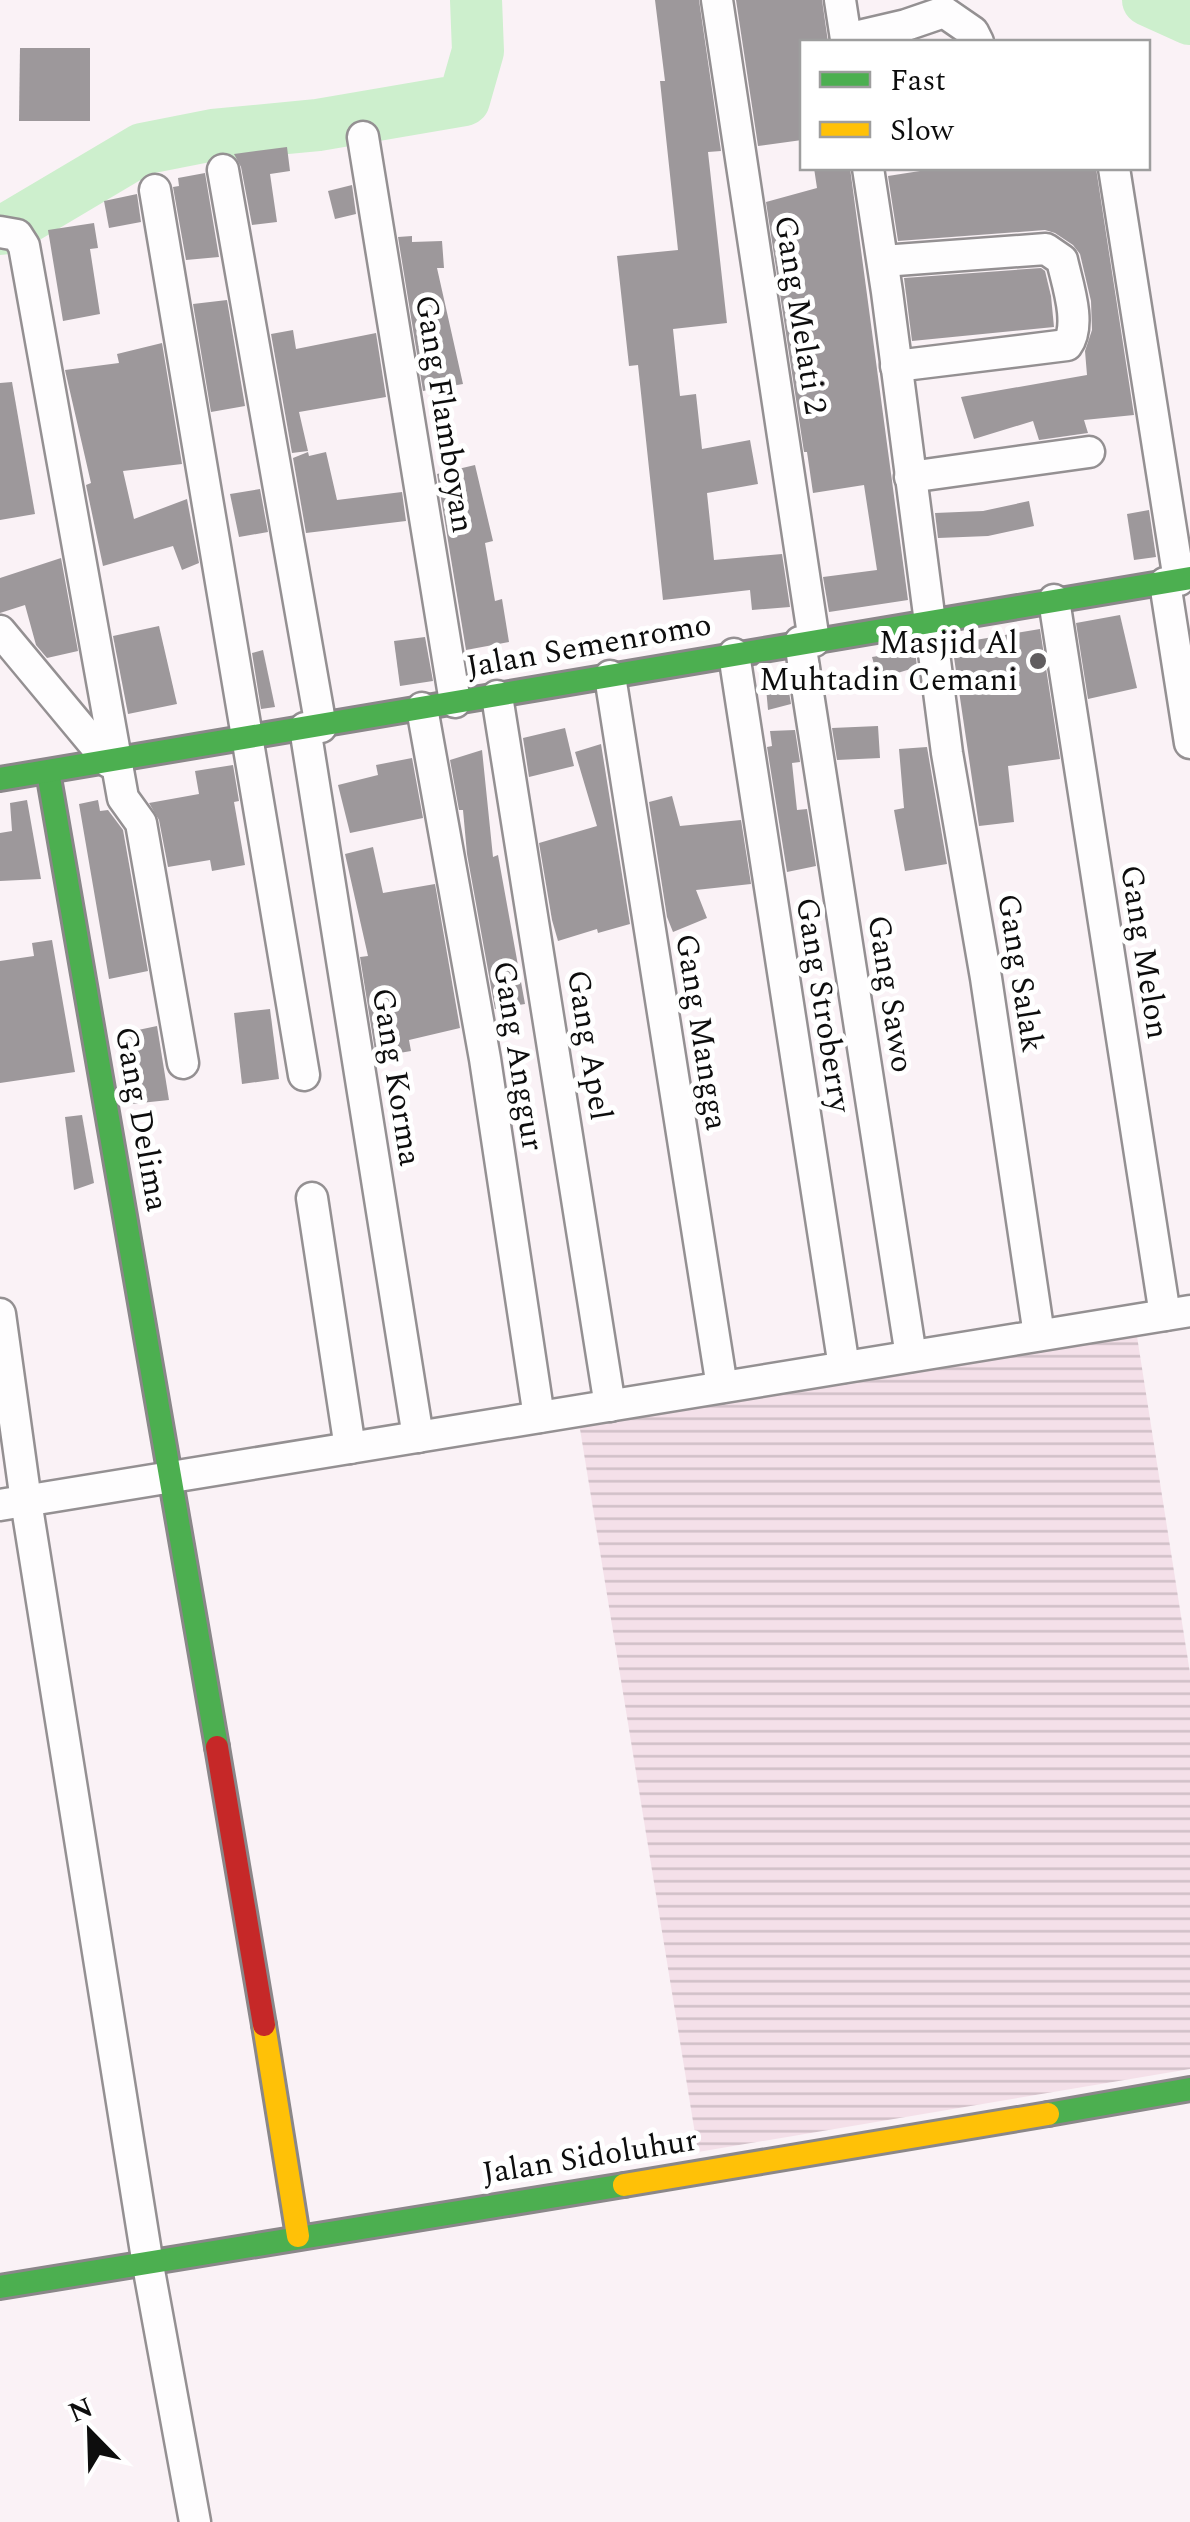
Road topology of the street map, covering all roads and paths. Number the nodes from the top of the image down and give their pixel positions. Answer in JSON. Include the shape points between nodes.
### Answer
{"nodes":[{"id":1,"x":716,"y":0,"type":"edge"},
{"id":2,"x":840,"y":0,"type":"edge"},
{"id":3,"x":931,"y":6,"type":"edge"},
{"id":4,"x":846,"y":40,"type":"edge"},
{"id":5,"x":850,"y":40,"type":"edge"},
{"id":6,"x":977,"y":40,"type":"edge"},
{"id":7,"x":362,"y":138,"type":"dead end"},
{"id":8,"x":223,"y":170,"type":"dead end"},
{"id":9,"x":868,"y":170,"type":"edge"},
{"id":10,"x":1114,"y":170,"type":"edge"},
{"id":11,"x":154,"y":190,"type":"dead end"},
{"id":12,"x":0,"y":232,"type":"edge"},
{"id":13,"x":883,"y":262,"type":"junction"},
{"id":14,"x":896,"y":366,"type":"junction"},
{"id":15,"x":1088,"y":452,"type":"dead end"},
{"id":16,"x":910,"y":476,"type":"junction"},
{"id":17,"x":1178,"y":581,"type":"edge"},
{"id":18,"x":1054,"y":600,"type":"junction"},
{"id":19,"x":929,"y":621,"type":"junction"},
{"id":20,"x":0,"y":631,"type":"edge"},
{"id":21,"x":807,"y":642,"type":"junction"},
{"id":22,"x":734,"y":654,"type":"junction"},
{"id":23,"x":610,"y":676,"type":"junction"},
{"id":24,"x":497,"y":696,"type":"junction"},
{"id":25,"x":456,"y":702,"type":"junction"},
{"id":26,"x":422,"y":708,"type":"junction"},
{"id":27,"x":313,"y":727,"type":"junction"},
{"id":28,"x":248,"y":740,"type":"junction"},
{"id":29,"x":1190,"y":743,"type":"edge"},
{"id":30,"x":112,"y":761,"type":"junction"},
{"id":31,"x":48,"y":772,"type":"junction"},
{"id":32,"x":0,"y":779,"type":"edge"},
{"id":33,"x":183,"y":1063,"type":"dead end"},
{"id":34,"x":304,"y":1075,"type":"dead end"},
{"id":35,"x":312,"y":1198,"type":"dead end"},
{"id":36,"x":1178,"y":1313,"type":"edge"},
{"id":37,"x":0,"y":1314,"type":"edge"},
{"id":38,"x":1039,"y":1336,"type":"junction"},
{"id":39,"x":911,"y":1356,"type":"junction"},
{"id":40,"x":844,"y":1367,"type":"junction"},
{"id":41,"x":720,"y":1377,"type":"junction"},
{"id":42,"x":610,"y":1406,"type":"junction"},
{"id":43,"x":539,"y":1417,"type":"junction"},
{"id":44,"x":418,"y":1437,"type":"junction"},
{"id":45,"x":350,"y":1448,"type":"junction"},
{"id":46,"x":170,"y":1477,"type":"junction"},
{"id":47,"x":13,"y":1503,"type":"edge"},
{"id":48,"x":1190,"y":2088,"type":"edge"},
{"id":49,"x":298,"y":2236,"type":"junction"},
{"id":50,"x":148,"y":2265,"type":"junction"},
{"id":51,"x":0,"y":2288,"type":"edge"},
{"id":52,"x":194,"y":2522,"type":"edge"}],
"edges":[{"from":1,"to":21,"type":"street","name":"Gang Melati 2"},
{"from":2,"to":4,"type":"street"},
{"from":3,"to":5,"type":"street","via":[[906,26]]},
{"from":3,"to":6,"type":"street"},
{"from":7,"to":25,"type":"street","name":"Gang Flamboyan"},
{"from":8,"to":27,"type":"street","name":"Gang Korma"},
{"from":9,"to":13,"type":"street","name":"Gang Salak"},
{"from":10,"to":17,"type":"street"},
{"from":11,"to":28,"type":"street"},
{"from":12,"to":30,"type":"street","via":[[18,235],[24,246]]},
{"from":13,"to":14,"type":"street","name":"Gang Salak"},
{"from":13,"to":14,"type":"street","via":[[1046,249],[1062,260],[1073,320],[1067,345]]},
{"from":14,"to":16,"type":"street","name":"Gang Salak"},
{"from":15,"to":16,"type":"street"},
{"from":16,"to":19,"type":"street","name":"Gang Salak"},
{"from":17,"to":18,"type":"street","name":"Jalan Semenromo"},
{"from":17,"to":29,"type":"street"},
{"from":18,"to":19,"type":"street","name":"Jalan Semenromo"},
{"from":18,"to":36,"type":"street","name":"Gang Melon"},
{"from":19,"to":21,"type":"street","name":"Jalan Semenromo"},
{"from":19,"to":38,"type":"street","name":"Gang Salak"},
{"from":20,"to":30,"type":"street"},
{"from":21,"to":22,"type":"street","name":"Jalan Semenromo"},
{"from":21,"to":39,"type":"street","name":"Gang Sawo"},
{"from":22,"to":23,"type":"street","name":"Jalan Semenromo"},
{"from":22,"to":40,"type":"street","name":"Gang Stroberry"},
{"from":23,"to":24,"type":"street","name":"Jalan Semenromo"},
{"from":23,"to":41,"type":"street","name":"Gang Mangga"},
{"from":24,"to":25,"type":"street","name":"Jalan Semenromo"},
{"from":24,"to":42,"type":"street","name":"Gang Apel"},
{"from":25,"to":26,"type":"street","name":"Jalan Semenromo"},
{"from":26,"to":27,"type":"street","name":"Jalan Semenromo"},
{"from":26,"to":43,"type":"street","name":"Gang Anggur","via":[[485,1059]]},
{"from":27,"to":28,"type":"street","name":"Jalan Semenromo"},
{"from":27,"to":44,"type":"street","name":"Gang Korma"},
{"from":28,"to":30,"type":"street","name":"Jalan Semenromo"},
{"from":28,"to":34,"type":"street"},
{"from":30,"to":31,"type":"street","name":"Jalan Semenromo"},
{"from":30,"to":33,"type":"street","via":[[123,798],[141,823]]},
{"from":31,"to":32,"type":"street","name":"Jalan Semenromo"},
{"from":31,"to":46,"type":"street","name":"Gang Delima"},
{"from":35,"to":45,"type":"street"},
{"from":36,"to":38,"type":"street"},
{"from":37,"to":47,"type":"street"},
{"from":38,"to":39,"type":"street"},
{"from":39,"to":40,"type":"street"},
{"from":40,"to":41,"type":"street"},
{"from":41,"to":42,"type":"street"},
{"from":42,"to":43,"type":"street"},
{"from":43,"to":44,"type":"street"},
{"from":44,"to":45,"type":"street"},
{"from":45,"to":46,"type":"street"},
{"from":46,"to":47,"type":"street"},
{"from":46,"to":49,"type":"street","name":"Gang Delima"},
{"from":47,"to":50,"type":"street"},
{"from":48,"to":49,"type":"street","name":"Jalan Sidoluhur"},
{"from":49,"to":50,"type":"street","name":"Jalan Sidoluhur"},
{"from":50,"to":51,"type":"street","name":"Jalan Sidoluhur"},
{"from":50,"to":52,"type":"street"}]}
